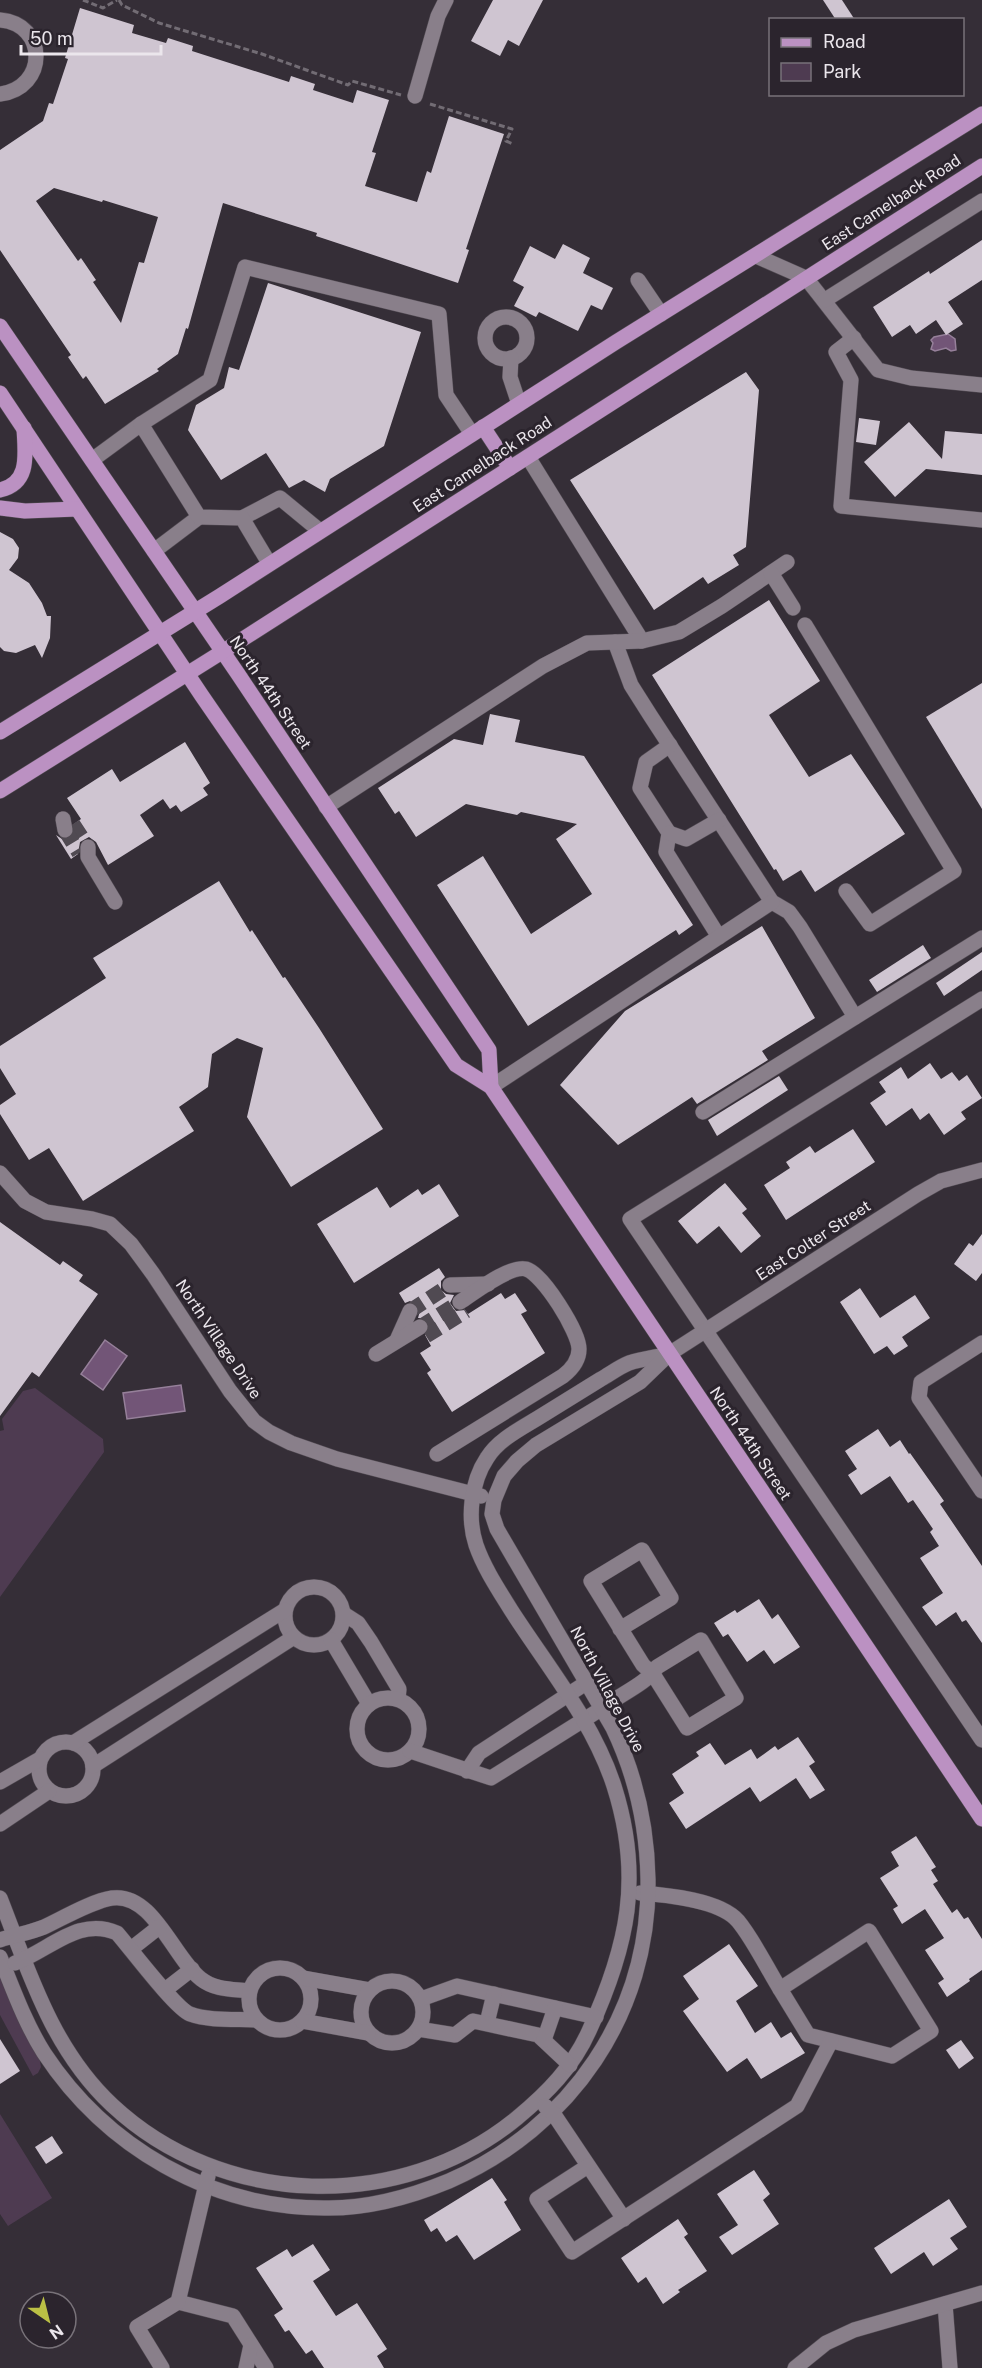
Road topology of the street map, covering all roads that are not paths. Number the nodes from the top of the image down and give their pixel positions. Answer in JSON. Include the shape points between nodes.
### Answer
{"nodes":[{"id":1,"x":446,"y":0,"type":"edge"},
{"id":2,"x":0,"y":20,"type":"edge"},
{"id":3,"x":0,"y":94,"type":"edge"},
{"id":4,"x":415,"y":96,"type":"dead end"},
{"id":5,"x":982,"y":114,"type":"edge"},
{"id":6,"x":982,"y":166,"type":"edge"},
{"id":7,"x":982,"y":201,"type":"edge"},
{"id":8,"x":756,"y":256,"type":"junction"},
{"id":9,"x":806,"y":278,"type":"junction"},
{"id":10,"x":638,"y":280,"type":"dead end"},
{"id":11,"x":825,"y":300,"type":"junction"},
{"id":12,"x":661,"y":315,"type":"junction"},
{"id":13,"x":0,"y":326,"type":"edge"},
{"id":14,"x":854,"y":338,"type":"junction"},
{"id":15,"x":511,"y":358,"type":"dead end"},
{"id":16,"x":982,"y":385,"type":"edge"},
{"id":17,"x":0,"y":393,"type":"edge"},
{"id":18,"x":519,"y":404,"type":"junction"},
{"id":19,"x":141,"y":424,"type":"junction"},
{"id":20,"x":24,"y":428,"type":"junction"},
{"id":21,"x":477,"y":431,"type":"junction"},
{"id":22,"x":528,"y":457,"type":"junction"},
{"id":23,"x":92,"y":460,"type":"junction"},
{"id":24,"x":510,"y":468,"type":"junction"},
{"id":25,"x":0,"y":490,"type":"edge"},
{"id":26,"x":0,"y":508,"type":"edge"},
{"id":27,"x":76,"y":509,"type":"junction"},
{"id":28,"x":199,"y":517,"type":"junction"},
{"id":29,"x":242,"y":518,"type":"junction"},
{"id":30,"x":982,"y":520,"type":"edge"},
{"id":31,"x":320,"y":531,"type":"junction"},
{"id":32,"x":154,"y":551,"type":"junction"},
{"id":33,"x":787,"y":562,"type":"dead end"},
{"id":34,"x":269,"y":563,"type":"junction"},
{"id":35,"x":771,"y":573,"type":"junction"},
{"id":36,"x":793,"y":608,"type":"dead end"},
{"id":37,"x":195,"y":611,"type":"junction"},
{"id":38,"x":805,"y":625,"type":"dead end"},
{"id":39,"x":159,"y":632,"type":"junction"},
{"id":40,"x":642,"y":641,"type":"junction"},
{"id":41,"x":615,"y":642,"type":"junction"},
{"id":42,"x":222,"y":652,"type":"junction"},
{"id":43,"x":188,"y":674,"type":"junction"},
{"id":44,"x":0,"y":732,"type":"edge"},
{"id":45,"x":670,"y":745,"type":"junction"},
{"id":46,"x":0,"y":791,"type":"edge"},
{"id":47,"x":326,"y":807,"type":"junction"},
{"id":48,"x":719,"y":820,"type":"junction"},
{"id":49,"x":669,"y":833,"type":"junction"},
{"id":50,"x":85,"y":853,"type":"tunnel mouth"},
{"id":51,"x":846,"y":891,"type":"dead end"},
{"id":52,"x":115,"y":902,"type":"dead end"},
{"id":53,"x":772,"y":902,"type":"junction"},
{"id":54,"x":719,"y":937,"type":"junction"},
{"id":55,"x":982,"y":938,"type":"edge"},
{"id":56,"x":982,"y":999,"type":"edge"},
{"id":57,"x":855,"y":1017,"type":"junction"},
{"id":58,"x":491,"y":1087,"type":"junction"},
{"id":59,"x":703,"y":1112,"type":"dead end"},
{"id":60,"x":982,"y":1170,"type":"edge"},
{"id":61,"x":0,"y":1173,"type":"edge"},
{"id":62,"x":457,"y":1298,"type":"tunnel mouth"},
{"id":63,"x":706,"y":1330,"type":"junction"},
{"id":64,"x":397,"y":1340,"type":"junction"},
{"id":65,"x":982,"y":1343,"type":"edge"},
{"id":66,"x":376,"y":1354,"type":"dead end"},
{"id":67,"x":669,"y":1354,"type":"junction"},
{"id":68,"x":438,"y":1454,"type":"dead end"},
{"id":69,"x":982,"y":1491,"type":"edge"},
{"id":70,"x":473,"y":1494,"type":"junction"},
{"id":71,"x":494,"y":1500,"type":"junction"},
{"id":72,"x":285,"y":1610,"type":"junction"},
{"id":73,"x":344,"y":1614,"type":"junction"},
{"id":74,"x":620,"y":1629,"type":"junction"},
{"id":75,"x":294,"y":1637,"type":"junction"},
{"id":76,"x":331,"y":1640,"type":"junction"},
{"id":77,"x":653,"y":1674,"type":"junction"},
{"id":78,"x":586,"y":1683,"type":"junction"},
{"id":79,"x":567,"y":1695,"type":"junction"},
{"id":80,"x":398,"y":1699,"type":"junction"},
{"id":81,"x":369,"y":1704,"type":"junction"},
{"id":82,"x":601,"y":1709,"type":"junction"},
{"id":83,"x":583,"y":1720,"type":"junction"},
{"id":84,"x":982,"y":1740,"type":"edge"},
{"id":85,"x":73,"y":1743,"type":"junction"},
{"id":86,"x":410,"y":1751,"type":"junction"},
{"id":87,"x":40,"y":1759,"type":"junction"},
{"id":88,"x":93,"y":1766,"type":"junction"},
{"id":89,"x":467,"y":1771,"type":"junction"},
{"id":90,"x":0,"y":1782,"type":"edge"},
{"id":91,"x":49,"y":1791,"type":"junction"},
{"id":92,"x":982,"y":1819,"type":"edge"},
{"id":93,"x":0,"y":1824,"type":"edge"},
{"id":94,"x":630,"y":1893,"type":"junction"},
{"id":95,"x":648,"y":1894,"type":"junction"},
{"id":96,"x":0,"y":1898,"type":"edge"},
{"id":97,"x":90,"y":1906,"type":"junction"},
{"id":98,"x":159,"y":1926,"type":"junction"},
{"id":99,"x":95,"y":1928,"type":"junction"},
{"id":100,"x":7,"y":1938,"type":"edge"},
{"id":101,"x":131,"y":1949,"type":"junction"},
{"id":102,"x":24,"y":1960,"type":"junction"},
{"id":103,"x":2,"y":1962,"type":"edge"},
{"id":104,"x":192,"y":1970,"type":"junction"},
{"id":105,"x":303,"y":1978,"type":"junction"},
{"id":106,"x":780,"y":1989,"type":"junction"},
{"id":107,"x":165,"y":1990,"type":"junction"},
{"id":108,"x":370,"y":1990,"type":"junction"},
{"id":109,"x":249,"y":1991,"type":"junction"},
{"id":110,"x":494,"y":1994,"type":"junction"},
{"id":111,"x":421,"y":1999,"type":"junction"},
{"id":112,"x":555,"y":2008,"type":"junction"},
{"id":113,"x":596,"y":2017,"type":"junction"},
{"id":114,"x":256,"y":2020,"type":"junction"},
{"id":115,"x":302,"y":2021,"type":"junction"},
{"id":116,"x":487,"y":2023,"type":"junction"},
{"id":117,"x":418,"y":2029,"type":"junction"},
{"id":118,"x":369,"y":2033,"type":"junction"},
{"id":119,"x":544,"y":2040,"type":"junction"},
{"id":120,"x":831,"y":2041,"type":"junction"},
{"id":121,"x":570,"y":2065,"type":"junction"},
{"id":122,"x":537,"y":2101,"type":"junction"},
{"id":123,"x":553,"y":2113,"type":"junction"},
{"id":124,"x":211,"y":2166,"type":"junction"},
{"id":125,"x":588,"y":2166,"type":"junction"},
{"id":126,"x":206,"y":2186,"type":"junction"},
{"id":127,"x":624,"y":2219,"type":"junction"},
{"id":128,"x":982,"y":2293,"type":"edge"},
{"id":129,"x":178,"y":2302,"type":"junction"},
{"id":130,"x":945,"y":2304,"type":"junction"},
{"id":131,"x":251,"y":2345,"type":"junction"},
{"id":132,"x":162,"y":2368,"type":"edge"},
{"id":133,"x":246,"y":2368,"type":"edge"},
{"id":134,"x":266,"y":2368,"type":"edge"},
{"id":135,"x":795,"y":2368,"type":"edge"},
{"id":136,"x":950,"y":2368,"type":"edge"}],
"edges":[{"from":1,"to":4,"type":"street"},
{"from":2,"to":3,"type":"street","via":[[20,26],[28,34],[37,56],[29,79],[21,87]]},
{"from":5,"to":8,"type":"main road","name":"East Camelback Road"},
{"from":6,"to":9,"type":"main road","name":"East Camelback Road"},
{"from":7,"to":11,"type":"street"},
{"from":8,"to":9,"type":"street"},
{"from":8,"to":12,"type":"main road","name":"East Camelback Road"},
{"from":9,"to":11,"type":"street"},
{"from":9,"to":22,"type":"main road","name":"East Camelback Road"},
{"from":10,"to":12,"type":"street"},
{"from":11,"to":14,"type":"street"},
{"from":12,"to":18,"type":"main road","name":"East Camelback Road"},
{"from":13,"to":23,"type":"main road","name":"North 44th Street"},
{"from":14,"to":16,"type":"street","via":[[878,370],[911,378]]},
{"from":14,"to":30,"type":"street","via":[[836,352],[851,380],[841,506]]},
{"from":15,"to":18,"type":"street","via":[[510,377]]},
{"from":17,"to":20,"type":"main road","name":"North 44th Street"},
{"from":18,"to":21,"type":"main road","name":"East Camelback Road"},
{"from":19,"to":21,"type":"street","via":[[210,380],[245,267],[439,314],[446,395]]},
{"from":19,"to":23,"type":"street"},
{"from":19,"to":28,"type":"street"},
{"from":20,"to":25,"type":"main road","via":[[22,474],[16,483]]},
{"from":20,"to":27,"type":"main road","name":"North 44th Street"},
{"from":21,"to":24,"type":"main road"},
{"from":21,"to":31,"type":"main road","name":"East Camelback Road"},
{"from":22,"to":24,"type":"main road","name":"East Camelback Road"},
{"from":22,"to":40,"type":"street"},
{"from":23,"to":32,"type":"main road","name":"North 44th Street"},
{"from":24,"to":42,"type":"main road","name":"East Camelback Road"},
{"from":26,"to":27,"type":"main road"},
{"from":27,"to":39,"type":"main road","name":"North 44th Street"},
{"from":28,"to":29,"type":"street"},
{"from":28,"to":32,"type":"street"},
{"from":29,"to":31,"type":"street","via":[[280,498]]},
{"from":29,"to":34,"type":"street"},
{"from":31,"to":34,"type":"main road","name":"East Camelback Road"},
{"from":32,"to":37,"type":"main road","name":"North 44th Street"},
{"from":33,"to":35,"type":"street"},
{"from":34,"to":37,"type":"main road","name":"East Camelback Road"},
{"from":35,"to":36,"type":"street"},
{"from":35,"to":40,"type":"street","via":[[679,632]]},
{"from":37,"to":39,"type":"main road","name":"East Camelback Road"},
{"from":37,"to":42,"type":"main road","name":"North 44th Street"},
{"from":38,"to":51,"type":"street","via":[[954,871],[870,924]]},
{"from":39,"to":43,"type":"main road","name":"North 44th Street"},
{"from":39,"to":44,"type":"main road","name":"East Camelback Road"},
{"from":40,"to":41,"type":"street"},
{"from":41,"to":45,"type":"street","via":[[631,685]]},
{"from":41,"to":47,"type":"street","via":[[587,643],[543,666]]},
{"from":42,"to":43,"type":"main road","name":"East Camelback Road"},
{"from":42,"to":47,"type":"main road","name":"North 44th Street"},
{"from":43,"to":46,"type":"main road","name":"East Camelback Road"},
{"from":43,"to":58,"type":"main road","name":"North 44th Street","via":[[456,1065]]},
{"from":45,"to":48,"type":"street"},
{"from":45,"to":49,"type":"street","via":[[646,762],[640,788]]},
{"from":47,"to":58,"type":"main road","name":"North 44th Street","via":[[489,1050]]},
{"from":48,"to":49,"type":"street","via":[[686,839]]},
{"from":48,"to":53,"type":"street"},
{"from":49,"to":54,"type":"street","via":[[666,852]]},
{"from":50,"to":52,"type":"street"},
{"from":53,"to":54,"type":"street"},
{"from":53,"to":57,"type":"street","via":[[789,912],[800,927]]},
{"from":54,"to":58,"type":"street"},
{"from":55,"to":57,"type":"street"},
{"from":56,"to":63,"type":"street","name":"North 44th Street","via":[[630,1219]]},
{"from":57,"to":59,"type":"street"},
{"from":58,"to":67,"type":"main road","name":"North 44th Street"},
{"from":60,"to":63,"type":"street","name":"East Colter Street","via":[[941,1181],[918,1194]]},
{"from":61,"to":70,"type":"street","name":"North Village Drive","via":[[25,1201],[46,1212],[111,1224],[153,1274],[230,1391],[254,1421],[269,1432],[337,1460]]},
{"from":62,"to":68,"type":"street","via":[[512,1270],[526,1269],[549,1290],[577,1338],[579,1351],[573,1368],[563,1376]]},
{"from":63,"to":67,"type":"street","name":"East Colter Street"},
{"from":63,"to":84,"type":"street","name":"North 44th Street"},
{"from":64,"to":64,"type":"street","via":[[417,1323]]},
{"from":64,"to":66,"type":"street"},
{"from":65,"to":69,"type":"street","via":[[921,1382],[919,1398]]},
{"from":67,"to":70,"type":"street","name":"East Colter Street","via":[[625,1364],[507,1437],[488,1456]]},
{"from":67,"to":71,"type":"street","name":"East Colter Street","via":[[630,1389],[536,1445],[504,1476]]},
{"from":67,"to":92,"type":"main road","name":"North 44th Street"},
{"from":70,"to":71,"type":"street","name":"North Village Drive"},
{"from":70,"to":79,"type":"street","via":[[473,1528],[481,1555],[500,1592]]},
{"from":71,"to":78,"type":"street","name":"North Village Drive","via":[[492,1514],[497,1529]]},
{"from":72,"to":73,"type":"street","via":[[296,1593],[313,1586],[337,1597]]},
{"from":72,"to":75,"type":"street","via":[[285,1620]]},
{"from":72,"to":85,"type":"street"},
{"from":73,"to":76,"type":"street","via":[[338,1633]]},
{"from":73,"to":80,"type":"street","via":[[358,1623],[371,1642],[399,1689]]},
{"from":74,"to":74,"type":"street","via":[[591,1581],[642,1550],[671,1598]]},
{"from":74,"to":77,"type":"street"},
{"from":75,"to":76,"type":"street","via":[[312,1645]]},
{"from":75,"to":88,"type":"street"},
{"from":76,"to":81,"type":"street"},
{"from":77,"to":77,"type":"street","via":[[657,1667],[701,1640],[736,1698],[687,1728]]},
{"from":77,"to":82,"type":"street"},
{"from":78,"to":79,"type":"street"},
{"from":78,"to":82,"type":"street","name":"North Village Drive"},
{"from":79,"to":83,"type":"street"},
{"from":79,"to":89,"type":"street","via":[[479,1753]]},
{"from":80,"to":81,"type":"street","via":[[388,1697]]},
{"from":80,"to":86,"type":"street","via":[[408,1704],[419,1722],[416,1742]]},
{"from":81,"to":86,"type":"street","via":[[357,1721],[358,1741],[364,1750],[382,1760],[402,1757]]},
{"from":82,"to":83,"type":"street"},
{"from":82,"to":95,"type":"street","name":"North Village Drive","via":[[626,1755],[638,1790],[648,1854]]},
{"from":83,"to":89,"type":"street","via":[[491,1778]]},
{"from":83,"to":94,"type":"street","via":[[605,1762],[621,1810]]},
{"from":85,"to":87,"type":"street","via":[[51,1746]]},
{"from":85,"to":88,"type":"street","via":[[85,1749]]},
{"from":86,"to":89,"type":"street"},
{"from":87,"to":90,"type":"street"},
{"from":87,"to":91,"type":"street","via":[[39,1777]]},
{"from":88,"to":91,"type":"street","via":[[89,1784],[83,1790],[66,1797]]},
{"from":91,"to":93,"type":"street"},
{"from":94,"to":95,"type":"street"},
{"from":94,"to":113,"type":"street","via":[[615,1968]]},
{"from":95,"to":106,"type":"street","via":[[721,1908],[737,1920]]},
{"from":95,"to":123,"type":"street","name":"North Village Drive","via":[[639,1958],[617,2023],[579,2084]]},
{"from":96,"to":100,"type":"street"},
{"from":97,"to":98,"type":"street","via":[[113,1898],[131,1901],[148,1912]]},
{"from":97,"to":99,"type":"street"},
{"from":97,"to":100,"type":"street","via":[[42,1928]]},
{"from":98,"to":101,"type":"street"},
{"from":98,"to":104,"type":"street"},
{"from":99,"to":101,"type":"street","via":[[117,1933]]},
{"from":99,"to":102,"type":"street","via":[[82,1928]]},
{"from":100,"to":102,"type":"street"},
{"from":101,"to":107,"type":"street"},
{"from":102,"to":103,"type":"street"},
{"from":102,"to":124,"type":"street","via":[[53,2027],[95,2088],[158,2140]]},
{"from":103,"to":126,"type":"street","name":"North Village Drive","via":[[35,2037],[81,2101],[136,2150]]},
{"from":104,"to":107,"type":"street"},
{"from":104,"to":109,"type":"street","via":[[215,1986]]},
{"from":105,"to":108,"type":"street"},
{"from":105,"to":109,"type":"street","via":[[290,1969],[270,1969],[260,1974]]},
{"from":105,"to":115,"type":"street","via":[[311,2002]]},
{"from":106,"to":120,"type":"street","via":[[808,2036]]},
{"from":106,"to":120,"type":"street","via":[[869,1931],[931,2031],[892,2056]]},
{"from":107,"to":114,"type":"street","via":[[189,2013]]},
{"from":108,"to":111,"type":"street","via":[[393,1980],[412,1987]]},
{"from":108,"to":118,"type":"street","via":[[361,2014]]},
{"from":109,"to":114,"type":"street","via":[[250,2011]]},
{"from":110,"to":111,"type":"street","via":[[457,1986]]},
{"from":110,"to":112,"type":"street"},
{"from":110,"to":116,"type":"street"},
{"from":111,"to":117,"type":"street","via":[[424,2015]]},
{"from":112,"to":113,"type":"street"},
{"from":112,"to":119,"type":"street"},
{"from":113,"to":121,"type":"street"},
{"from":114,"to":115,"type":"street","via":[[274,2030],[294,2027]]},
{"from":115,"to":118,"type":"street"},
{"from":116,"to":117,"type":"street","via":[[473,2021],[455,2035]]},
{"from":116,"to":119,"type":"street","via":[[538,2035]]},
{"from":117,"to":118,"type":"street","via":[[407,2040],[397,2043],[386,2043]]},
{"from":119,"to":121,"type":"street"},
{"from":120,"to":127,"type":"street","via":[[797,2106]]},
{"from":121,"to":122,"type":"street"},
{"from":122,"to":123,"type":"street"},
{"from":122,"to":124,"type":"street","via":[[508,2125],[460,2154],[392,2179],[314,2188],[255,2180]]},
{"from":123,"to":125,"type":"street"},
{"from":123,"to":126,"type":"street","name":"North Village Drive","via":[[488,2161],[428,2190],[394,2200],[326,2208],[292,2206],[240,2197]]},
{"from":124,"to":126,"type":"street"},
{"from":125,"to":127,"type":"street"},
{"from":125,"to":127,"type":"street","via":[[537,2199],[572,2252]]},
{"from":126,"to":129,"type":"street"},
{"from":128,"to":130,"type":"street"},
{"from":129,"to":131,"type":"street","via":[[232,2316]]},
{"from":129,"to":132,"type":"street","via":[[137,2327]]},
{"from":130,"to":135,"type":"street","via":[[854,2330],[826,2343]]},
{"from":130,"to":136,"type":"street"},
{"from":131,"to":133,"type":"street"},
{"from":131,"to":134,"type":"street"}]}
